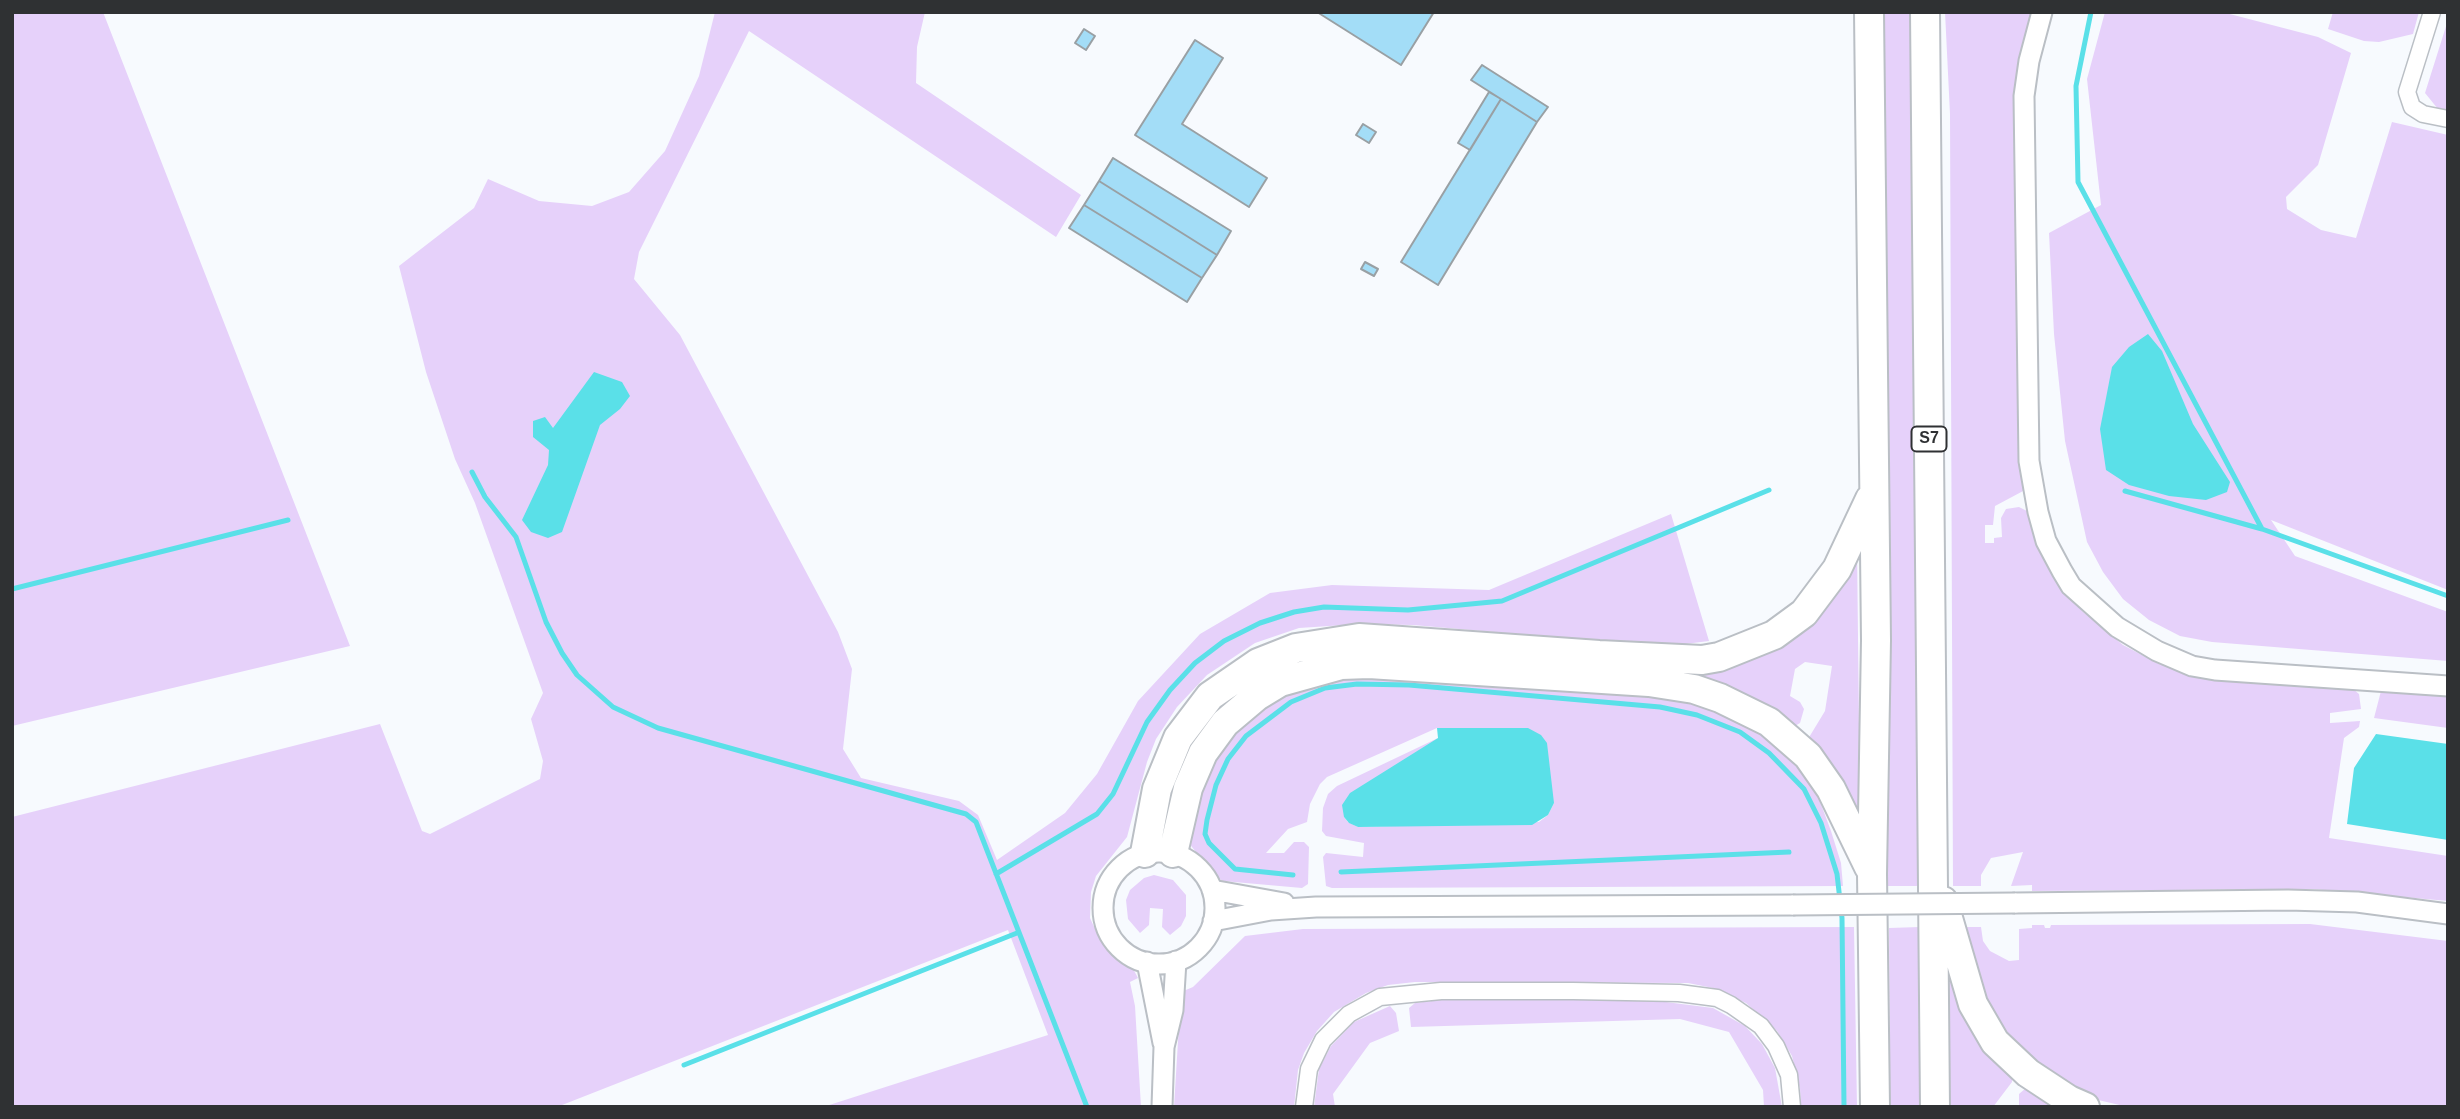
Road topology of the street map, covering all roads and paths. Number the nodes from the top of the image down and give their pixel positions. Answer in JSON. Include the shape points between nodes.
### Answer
{"nodes":[{"id":1,"x":1870,"y":12,"type":"edge"},
{"id":2,"x":1925,"y":12,"type":"edge"},
{"id":3,"x":2042,"y":12,"type":"edge"},
{"id":4,"x":2432,"y":12,"type":"edge"},
{"id":5,"x":2448,"y":119,"type":"edge"},
{"id":6,"x":1872,"y":493,"type":"junction"},
{"id":7,"x":2448,"y":686,"type":"edge"},
{"id":8,"x":1145,"y":853,"type":"junction"},
{"id":9,"x":1172,"y":853,"type":"junction"},
{"id":10,"x":1933,"y":866,"type":"junction"},
{"id":11,"x":1872,"y":874,"type":"junction"},
{"id":12,"x":1212,"y":890,"type":"junction"},
{"id":13,"x":1316,"y":907,"type":"junction"},
{"id":14,"x":2448,"y":914,"type":"edge"},
{"id":15,"x":1213,"y":920,"type":"junction"},
{"id":16,"x":1176,"y":961,"type":"junction"},
{"id":17,"x":1147,"y":962,"type":"junction"},
{"id":18,"x":1164,"y":1047,"type":"junction"},
{"id":19,"x":1162,"y":1107,"type":"edge"},
{"id":20,"x":1304,"y":1107,"type":"edge"},
{"id":21,"x":1792,"y":1107,"type":"edge"},
{"id":22,"x":1875,"y":1107,"type":"edge"},
{"id":23,"x":1935,"y":1107,"type":"edge"},
{"id":24,"x":2085,"y":1107,"type":"edge"}],
"edges":[{"from":1,"to":6,"type":"highway"},
{"from":2,"to":10,"type":"highway","number":"S7"},
{"from":3,"to":7,"type":"street","via":[[2024,96],[2029,461],[2040,521],[2071,586],[2117,627],[2192,666]]},
{"from":4,"to":5,"type":"street","via":[[2407,92],[2412,107]]},
{"from":6,"to":8,"type":"highway","via":[[1838,569],[1804,613],[1774,635],[1719,657],[1612,656],[1359,638],[1296,648],[1258,663],[1210,696],[1178,738],[1157,789]]},
{"from":6,"to":11,"type":"highway","via":[[1876,640]]},
{"from":8,"to":9,"type":"street"},
{"from":8,"to":17,"type":"street","via":[[1114,874],[1105,892],[1103,912],[1108,932],[1120,948]]},
{"from":9,"to":11,"type":"highway","via":[[1188,788],[1203,753],[1224,723],[1280,682],[1340,665],[1369,664],[1649,682],[1720,698],[1769,722],[1808,756],[1832,789]]},
{"from":9,"to":12,"type":"street","via":[[1197,866]]},
{"from":10,"to":23,"type":"highway","number":"S7"},
{"from":10,"to":24,"type":"highway","via":[[1973,1004],[1995,1042],[2028,1073]]},
{"from":11,"to":22,"type":"highway"},
{"from":12,"to":13,"type":"street"},
{"from":12,"to":15,"type":"street"},
{"from":13,"to":14,"type":"street","bridge":true,"via":[[2329,901]]},
{"from":13,"to":15,"type":"street"},
{"from":15,"to":16,"type":"street","via":[[1201,944]]},
{"from":16,"to":17,"type":"street"},
{"from":16,"to":18,"type":"street","via":[[1173,1010]]},
{"from":17,"to":18,"type":"street"},
{"from":18,"to":19,"type":"street"},
{"from":20,"to":21,"type":"street","via":[[1309,1069],[1323,1040],[1349,1014],[1380,997],[1428,992],[1573,991],[1679,993],[1717,998],[1731,1005],[1761,1026],[1776,1046],[1788,1075]]}]}
